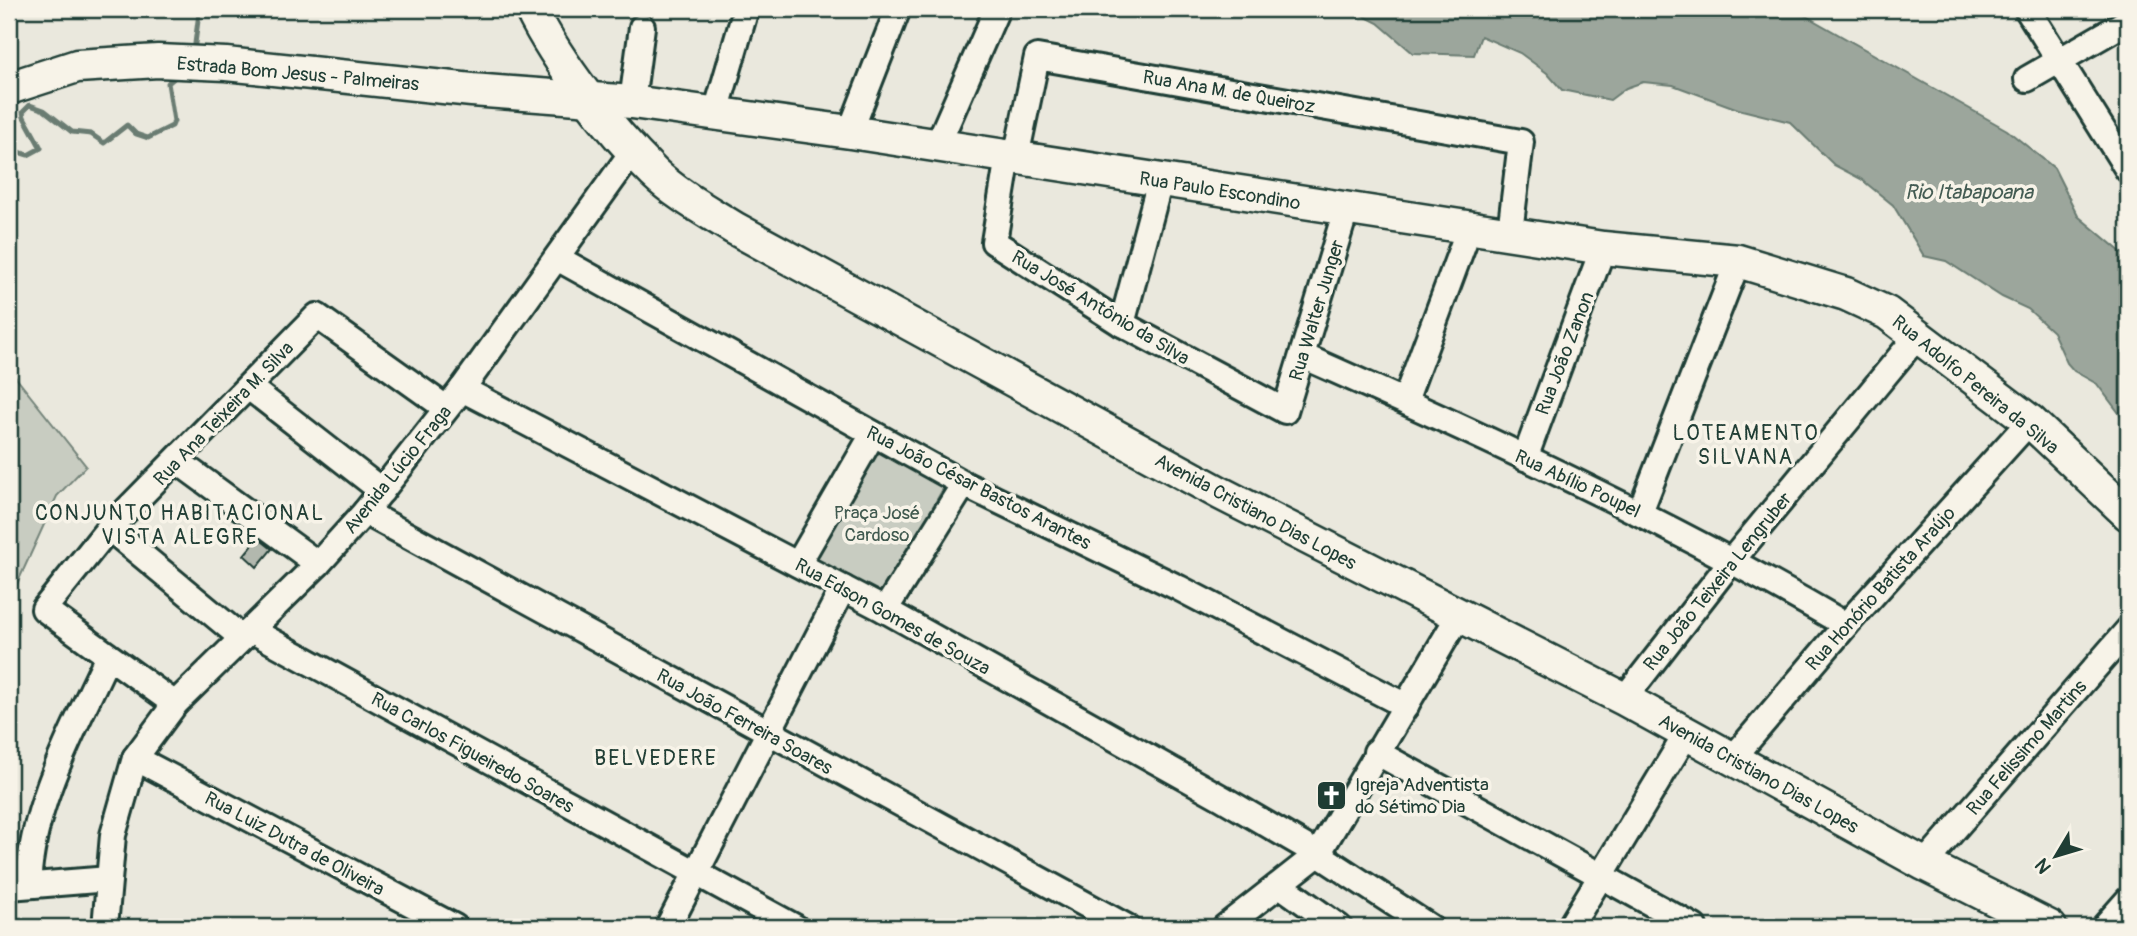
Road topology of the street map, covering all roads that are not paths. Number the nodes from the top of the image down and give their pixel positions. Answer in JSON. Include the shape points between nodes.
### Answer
{"nodes":[{"id":1,"x":531,"y":9,"type":"edge"},
{"id":2,"x":746,"y":9,"type":"edge"},
{"id":3,"x":898,"y":9,"type":"edge"},
{"id":4,"x":997,"y":9,"type":"edge"},
{"id":5,"x":2027,"y":9,"type":"edge"},
{"id":6,"x":2128,"y":21,"type":"edge"},
{"id":7,"x":642,"y":27,"type":"dead end"},
{"id":8,"x":2061,"y":60,"type":"junction"},
{"id":9,"x":2027,"y":79,"type":"dead end"},
{"id":10,"x":9,"y":88,"type":"edge"},
{"id":11,"x":590,"y":98,"type":"junction"},
{"id":12,"x":632,"y":102,"type":"junction"},
{"id":13,"x":716,"y":112,"type":"junction"},
{"id":14,"x":850,"y":132,"type":"junction"},
{"id":15,"x":937,"y":146,"type":"junction"},
{"id":16,"x":633,"y":151,"type":"junction"},
{"id":17,"x":1012,"y":156,"type":"junction"},
{"id":18,"x":2128,"y":170,"type":"edge"},
{"id":19,"x":1160,"y":181,"type":"junction"},
{"id":20,"x":1346,"y":210,"type":"junction"},
{"id":21,"x":1470,"y":226,"type":"junction"},
{"id":22,"x":1510,"y":232,"type":"junction"},
{"id":23,"x":1603,"y":248,"type":"junction"},
{"id":24,"x":557,"y":258,"type":"junction"},
{"id":25,"x":1738,"y":261,"type":"junction"},
{"id":26,"x":1846,"y":293,"type":"joint"},
{"id":27,"x":317,"y":316,"type":"joint"},
{"id":28,"x":1122,"y":324,"type":"junction"},
{"id":29,"x":1919,"y":334,"type":"junction"},
{"id":30,"x":1303,"y":356,"type":"junction"},
{"id":31,"x":250,"y":388,"type":"junction"},
{"id":32,"x":454,"y":398,"type":"junction"},
{"id":33,"x":1405,"y":401,"type":"junction"},
{"id":34,"x":1285,"y":411,"type":"joint"},
{"id":35,"x":2030,"y":421,"type":"junction"},
{"id":36,"x":873,"y":434,"type":"junction"},
{"id":37,"x":1525,"y":458,"type":"junction"},
{"id":38,"x":177,"y":461,"type":"junction"},
{"id":39,"x":964,"y":484,"type":"junction"},
{"id":40,"x":382,"y":491,"type":"junction"},
{"id":41,"x":365,"y":512,"type":"junction"},
{"id":42,"x":1640,"y":512,"type":"junction"},
{"id":43,"x":2128,"y":514,"type":"edge"},
{"id":44,"x":109,"y":528,"type":"junction"},
{"id":45,"x":1733,"y":559,"type":"junction"},
{"id":46,"x":318,"y":564,"type":"junction"},
{"id":47,"x":798,"y":564,"type":"junction"},
{"id":48,"x":843,"y":588,"type":"junction"},
{"id":49,"x":885,"y":610,"type":"junction"},
{"id":50,"x":1458,"y":617,"type":"junction"},
{"id":51,"x":1846,"y":625,"type":"junction"},
{"id":52,"x":2128,"y":630,"type":"edge"},
{"id":53,"x":247,"y":634,"type":"junction"},
{"id":54,"x":108,"y":656,"type":"junction"},
{"id":55,"x":1624,"y":699,"type":"junction"},
{"id":56,"x":175,"y":704,"type":"junction"},
{"id":57,"x":1406,"y":706,"type":"junction"},
{"id":58,"x":1687,"y":733,"type":"junction"},
{"id":59,"x":769,"y":735,"type":"junction"},
{"id":60,"x":1376,"y":752,"type":"junction"},
{"id":61,"x":135,"y":758,"type":"junction"},
{"id":62,"x":1733,"y":758,"type":"junction"},
{"id":63,"x":1318,"y":854,"type":"junction"},
{"id":64,"x":1924,"y":864,"type":"junction"},
{"id":65,"x":695,"y":874,"type":"junction"},
{"id":66,"x":1602,"y":877,"type":"junction"},
{"id":67,"x":109,"y":879,"type":"junction"},
{"id":68,"x":1280,"y":885,"type":"junction"},
{"id":69,"x":18,"y":886,"type":"edge"},
{"id":70,"x":2128,"y":900,"type":"edge"},
{"id":71,"x":109,"y":925,"type":"edge"},
{"id":72,"x":454,"y":927,"type":"edge"},
{"id":73,"x":668,"y":927,"type":"edge"},
{"id":74,"x":795,"y":927,"type":"edge"},
{"id":75,"x":1127,"y":927,"type":"edge"},
{"id":76,"x":1226,"y":927,"type":"edge"},
{"id":77,"x":1339,"y":927,"type":"edge"},
{"id":78,"x":1430,"y":927,"type":"edge"},
{"id":79,"x":1570,"y":927,"type":"edge"},
{"id":80,"x":1694,"y":927,"type":"edge"},
{"id":81,"x":2050,"y":927,"type":"edge"},
{"id":82,"x":2104,"y":927,"type":"edge"}],
"edges":[{"from":1,"to":11,"type":"main road","name":"Avenida Cristiano Dias Lopes"},
{"from":2,"to":13,"type":"street"},
{"from":3,"to":14,"type":"street"},
{"from":4,"to":15,"type":"street"},
{"from":5,"to":8,"type":"street"},
{"from":6,"to":8,"type":"street"},
{"from":7,"to":12,"type":"street"},
{"from":8,"to":9,"type":"street"},
{"from":8,"to":18,"type":"street"},
{"from":10,"to":11,"type":"main road","name":"Estrada Bom Jesus - Palmeiras","via":[[77,66],[158,61]]},
{"from":11,"to":12,"type":"main road","name":"Rua Paulo Escondino"},
{"from":11,"to":16,"type":"main road","name":"Avenida Cristiano Dias Lopes"},
{"from":12,"to":13,"type":"main road","name":"Rua Paulo Escondino"},
{"from":13,"to":14,"type":"main road","name":"Rua Paulo Escondino"},
{"from":14,"to":15,"type":"main road","name":"Rua Paulo Escondino"},
{"from":15,"to":17,"type":"main road","name":"Rua Paulo Escondino"},
{"from":16,"to":24,"type":"street","name":"Avenida Lúcio Fraga"},
{"from":16,"to":50,"type":"main road","name":"Avenida Cristiano Dias Lopes","via":[[670,186],[734,228]]},
{"from":17,"to":19,"type":"main road","name":"Rua Paulo Escondino"},
{"from":17,"to":22,"type":"street","name":"Rua Ana M. de Queiroz","via":[[1038,57],[1521,142]]},
{"from":17,"to":28,"type":"street","name":"Rua José Antônio da Silva","via":[[995,242]]},
{"from":19,"to":20,"type":"main road","name":"Rua Paulo Escondino"},
{"from":19,"to":28,"type":"street"},
{"from":20,"to":21,"type":"main road","name":"Rua Paulo Escondino"},
{"from":20,"to":30,"type":"street","name":"Rua Walter Junger"},
{"from":21,"to":22,"type":"main road","name":"Rua Paulo Escondino"},
{"from":21,"to":33,"type":"street"},
{"from":22,"to":23,"type":"main road","name":"Rua Paulo Escondino"},
{"from":23,"to":25,"type":"main road","name":"Rua Paulo Escondino"},
{"from":23,"to":37,"type":"street","name":"Rua João Zanon"},
{"from":24,"to":32,"type":"street","name":"Avenida Lúcio Fraga"},
{"from":24,"to":36,"type":"street","name":"Rua João César Bastos Arantes"},
{"from":25,"to":26,"type":"main road","name":"Rua Paulo Escondino"},
{"from":25,"to":42,"type":"street"},
{"from":26,"to":29,"type":"main road","name":"Rua Adolfo Pereira da Silva"},
{"from":27,"to":31,"type":"street","name":"Rua Ana Teixeira M. Silva"},
{"from":27,"to":32,"type":"street","name":"Rua Edson Gomes de Souza"},
{"from":28,"to":34,"type":"street","name":"Rua José Antônio da Silva"},
{"from":29,"to":35,"type":"main road","name":"Rua Adolfo Pereira da Silva"},
{"from":29,"to":45,"type":"street","name":"Rua João Teixeira Lengruber"},
{"from":30,"to":33,"type":"street","name":"Rua Abílio Poupel"},
{"from":30,"to":34,"type":"street","name":"Rua Walter Junger"},
{"from":31,"to":38,"type":"street","name":"Rua Ana Teixeira M. Silva"},
{"from":31,"to":40,"type":"street"},
{"from":32,"to":40,"type":"street","name":"Avenida Lúcio Fraga"},
{"from":32,"to":47,"type":"street","name":"Rua Edson Gomes de Souza"},
{"from":33,"to":37,"type":"street","name":"Rua Abílio Poupel"},
{"from":35,"to":43,"type":"main road","name":"Rua Adolfo Pereira da Silva"},
{"from":35,"to":51,"type":"street","name":"Rua Honório Batista Araújo"},
{"from":36,"to":39,"type":"street","name":"Rua João César Bastos Arantes"},
{"from":36,"to":47,"type":"street"},
{"from":37,"to":42,"type":"street","name":"Rua Abílio Poupel"},
{"from":38,"to":44,"type":"street","name":"Rua Ana Teixeira M. Silva"},
{"from":38,"to":46,"type":"street"},
{"from":39,"to":49,"type":"street"},
{"from":39,"to":57,"type":"street","name":"Rua João César Bastos Arantes"},
{"from":40,"to":41,"type":"street","name":"Avenida Lúcio Fraga"},
{"from":41,"to":46,"type":"street","name":"Avenida Lúcio Fraga"},
{"from":41,"to":59,"type":"street","name":"Rua João Ferreira Soares"},
{"from":42,"to":45,"type":"street","name":"Rua Abílio Poupel"},
{"from":44,"to":53,"type":"street","name":"Rua Carlos Figueiredo Soares"},
{"from":44,"to":54,"type":"street","name":"Rua Ana Teixeira M. Silva","via":[[44,605],[52,617]]},
{"from":45,"to":51,"type":"street","name":"Rua Abílio Poupel"},
{"from":45,"to":55,"type":"street","name":"Rua João Teixeira Lengruber"},
{"from":46,"to":53,"type":"street","name":"Avenida Lúcio Fraga"},
{"from":47,"to":48,"type":"street","name":"Rua Edson Gomes de Souza"},
{"from":48,"to":49,"type":"street","name":"Rua Edson Gomes de Souza"},
{"from":48,"to":59,"type":"street"},
{"from":49,"to":63,"type":"street","name":"Rua Edson Gomes de Souza"},
{"from":50,"to":55,"type":"main road","name":"Avenida Cristiano Dias Lopes"},
{"from":50,"to":57,"type":"street"},
{"from":51,"to":62,"type":"street","name":"Rua Honório Batista Araújo"},
{"from":52,"to":64,"type":"street","name":"Rua Felissimo Martins"},
{"from":53,"to":56,"type":"street","name":"Avenida Lúcio Fraga"},
{"from":53,"to":65,"type":"street","name":"Rua Carlos Figueiredo Soares"},
{"from":54,"to":56,"type":"street"},
{"from":54,"to":69,"type":"street","via":[[51,780]]},
{"from":55,"to":58,"type":"main road","name":"Avenida Cristiano Dias Lopes"},
{"from":56,"to":61,"type":"street","name":"Avenida Lúcio Fraga"},
{"from":57,"to":60,"type":"street"},
{"from":58,"to":62,"type":"main road","name":"Avenida Cristiano Dias Lopes"},
{"from":58,"to":66,"type":"street"},
{"from":59,"to":65,"type":"street"},
{"from":59,"to":75,"type":"street","name":"Rua João Ferreira Soares"},
{"from":60,"to":63,"type":"street"},
{"from":60,"to":66,"type":"street"},
{"from":61,"to":67,"type":"street","name":"Avenida Lúcio Fraga","via":[[113,835]]},
{"from":61,"to":72,"type":"street","name":"Rua Luiz Dutra de Oliveira"},
{"from":62,"to":64,"type":"main road","name":"Avenida Cristiano Dias Lopes"},
{"from":63,"to":68,"type":"street"},
{"from":63,"to":78,"type":"street","name":"Rua Edson Gomes de Souza"},
{"from":64,"to":81,"type":"main road","name":"Avenida Cristiano Dias Lopes"},
{"from":65,"to":73,"type":"street"},
{"from":65,"to":74,"type":"street","name":"Rua Carlos Figueiredo Soares"},
{"from":66,"to":79,"type":"street"},
{"from":66,"to":80,"type":"street"},
{"from":67,"to":69,"type":"street"},
{"from":67,"to":71,"type":"street","name":"Avenida Lúcio Fraga"},
{"from":68,"to":76,"type":"street"},
{"from":68,"to":77,"type":"street"},
{"from":70,"to":82,"type":"street"}]}
